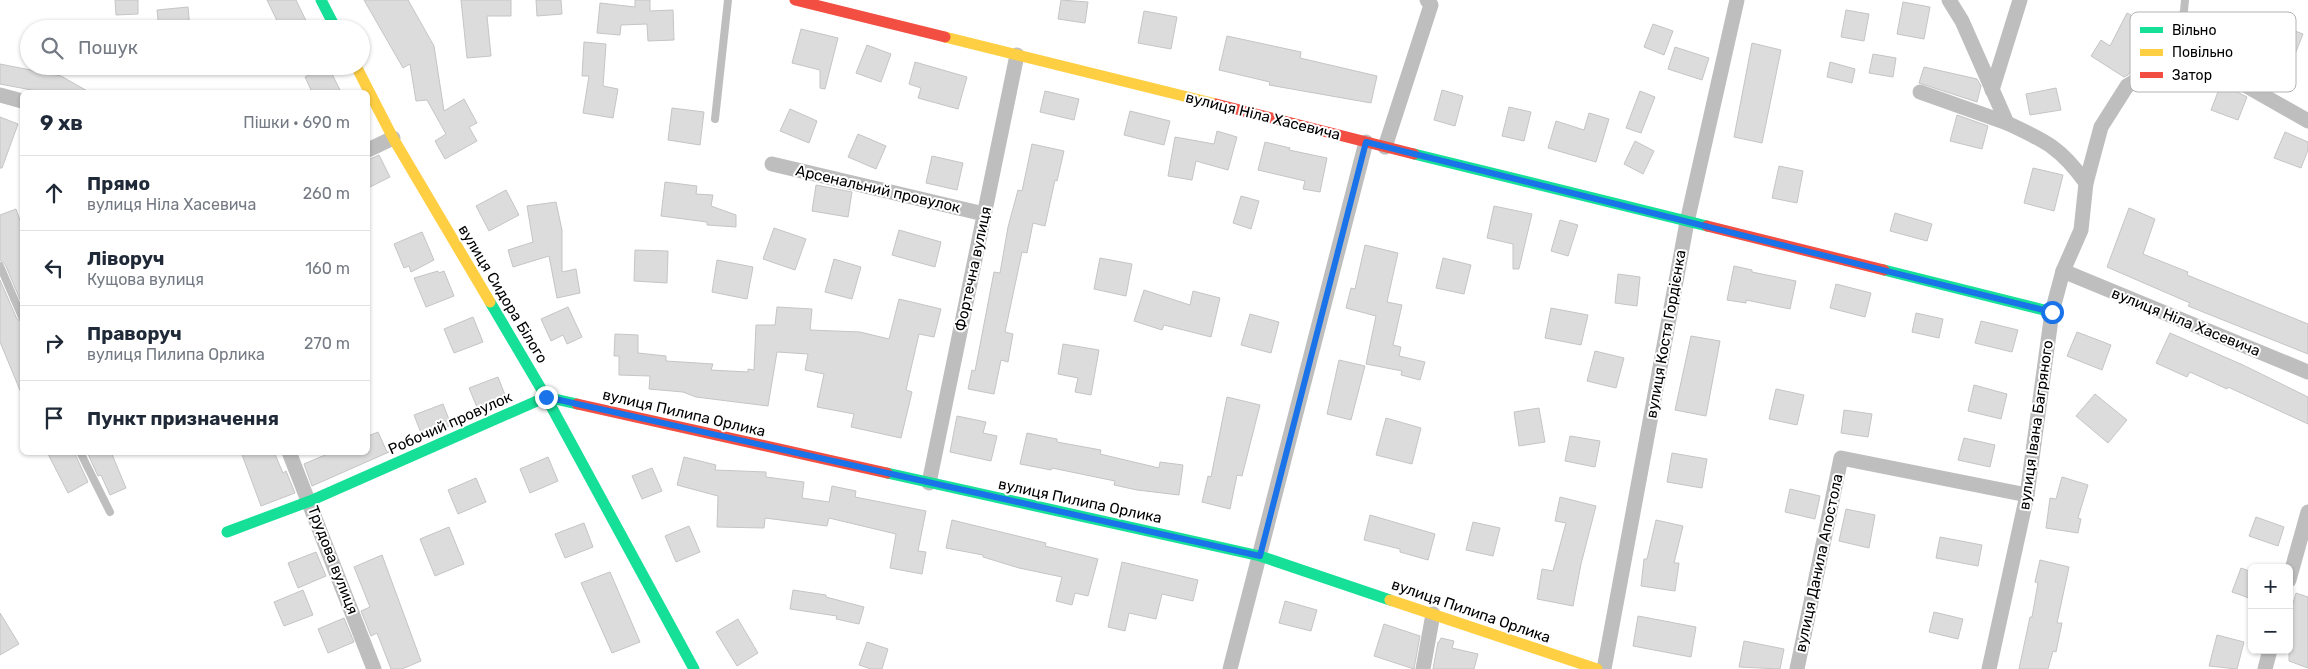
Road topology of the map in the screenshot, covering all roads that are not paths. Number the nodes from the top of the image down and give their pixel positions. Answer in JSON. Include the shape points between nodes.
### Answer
{"nodes":[{"id":1,"x":322,"y":0,"type":"edge"},
{"id":2,"x":728,"y":0,"type":"edge"},
{"id":3,"x":795,"y":0,"type":"edge"},
{"id":4,"x":1427,"y":0,"type":"edge"},
{"id":5,"x":1737,"y":0,"type":"edge"},
{"id":6,"x":1949,"y":0,"type":"edge"},
{"id":7,"x":2020,"y":0,"type":"edge"},
{"id":8,"x":332,"y":20,"type":"edge"},
{"id":9,"x":1017,"y":55,"type":"junction"},
{"id":10,"x":361,"y":75,"type":"edge"},
{"id":11,"x":2130,"y":84,"type":"edge"},
{"id":12,"x":368,"y":90,"type":"edge"},
{"id":13,"x":1992,"y":90,"type":"junction"},
{"id":14,"x":1920,"y":92,"type":"dead end"},
{"id":15,"x":2257,"y":92,"type":"edge"},
{"id":16,"x":370,"y":93,"type":"edge"},
{"id":17,"x":0,"y":96,"type":"edge"},
{"id":18,"x":20,"y":101,"type":"edge"},
{"id":19,"x":715,"y":119,"type":"dead end"},
{"id":20,"x":2308,"y":121,"type":"edge"},
{"id":21,"x":2007,"y":122,"type":"junction"},
{"id":22,"x":393,"y":138,"type":"junction"},
{"id":23,"x":1366,"y":142,"type":"junction"},
{"id":24,"x":1385,"y":147,"type":"junction"},
{"id":25,"x":370,"y":149,"type":"edge"},
{"id":26,"x":772,"y":164,"type":"dead end"},
{"id":27,"x":2086,"y":183,"type":"junction"},
{"id":28,"x":984,"y":214,"type":"junction"},
{"id":29,"x":1687,"y":222,"type":"junction"},
{"id":30,"x":0,"y":266,"type":"edge"},
{"id":31,"x":2063,"y":271,"type":"junction"},
{"id":32,"x":20,"y":312,"type":"edge"},
{"id":33,"x":2052,"y":312,"type":"junction"},
{"id":34,"x":2308,"y":372,"type":"edge"},
{"id":35,"x":546,"y":397,"type":"junction"},
{"id":36,"x":82,"y":455,"type":"edge"},
{"id":37,"x":290,"y":455,"type":"edge"},
{"id":38,"x":929,"y":483,"type":"junction"},
{"id":39,"x":2028,"y":495,"type":"junction"},
{"id":40,"x":310,"y":501,"type":"junction"},
{"id":41,"x":110,"y":512,"type":"dead end"},
{"id":42,"x":2308,"y":512,"type":"edge"},
{"id":43,"x":227,"y":532,"type":"dead end"},
{"id":44,"x":1260,"y":556,"type":"junction"},
{"id":45,"x":2293,"y":566,"type":"edge"},
{"id":46,"x":1433,"y":614,"type":"junction"},
{"id":47,"x":2269,"y":654,"type":"edge"},
{"id":48,"x":374,"y":669,"type":"edge"},
{"id":49,"x":694,"y":669,"type":"edge"},
{"id":50,"x":1230,"y":669,"type":"edge"},
{"id":51,"x":1423,"y":669,"type":"edge"},
{"id":52,"x":1597,"y":669,"type":"edge"},
{"id":53,"x":1604,"y":669,"type":"edge"},
{"id":54,"x":1797,"y":669,"type":"edge"},
{"id":55,"x":1989,"y":669,"type":"edge"},
{"id":56,"x":2265,"y":669,"type":"edge"}],
"edges":[{"from":1,"to":8,"type":"street"},
{"from":2,"to":19,"type":"lane"},
{"from":3,"to":9,"type":"street","name":"вулиця Ніла Хасевича"},
{"from":4,"to":24,"type":"street","via":[[1431,5]]},
{"from":5,"to":29,"type":"street","name":"вулиця Костя Гордієнка"},
{"from":6,"to":13,"type":"street","via":[[1962,21]]},
{"from":7,"to":13,"type":"street"},
{"from":9,"to":23,"type":"street","name":"вулиця Ніла Хасевича"},
{"from":9,"to":28,"type":"street","name":"Фортечна вулиця"},
{"from":10,"to":12,"type":"street","name":"вулиця Сидора Білого"},
{"from":11,"to":27,"type":"street","name":"вулиця Івана Багряного","via":[[2101,127]]},
{"from":13,"to":21,"type":"street"},
{"from":14,"to":21,"type":"street"},
{"from":15,"to":20,"type":"street"},
{"from":16,"to":22,"type":"street","name":"вулиця Сидора Білого"},
{"from":17,"to":18,"type":"street"},
{"from":21,"to":27,"type":"street","via":[[2046,141],[2070,161]]},
{"from":22,"to":25,"type":"street"},
{"from":22,"to":35,"type":"street","name":"вулиця Сидора Білого"},
{"from":23,"to":24,"type":"street","name":"вулиця Ніла Хасевича"},
{"from":23,"to":44,"type":"street"},
{"from":24,"to":29,"type":"street","name":"вулиця Ніла Хасевича"},
{"from":26,"to":28,"type":"street","name":"Арсенальний провулок"},
{"from":27,"to":31,"type":"street","name":"вулиця Івана Багряного","via":[[2080,230]]},
{"from":28,"to":38,"type":"street","name":"Фортечна вулиця"},
{"from":29,"to":33,"type":"street","name":"вулиця Ніла Хасевича"},
{"from":29,"to":53,"type":"street","name":"вулиця Костя Гордієнка"},
{"from":30,"to":32,"type":"lane"},
{"from":31,"to":33,"type":"street","name":"вулиця Івана Багряного"},
{"from":31,"to":34,"type":"street","name":"вулиця Ніла Хасевича"},
{"from":33,"to":39,"type":"street","name":"вулиця Івана Багряного"},
{"from":35,"to":38,"type":"street","name":"вулиця Пилипа Орлика"},
{"from":35,"to":40,"type":"street","name":"Робочий провулок"},
{"from":35,"to":49,"type":"street","name":"вулиця Сидора Білого"},
{"from":36,"to":41,"type":"lane"},
{"from":37,"to":40,"type":"street","name":"Трудова вулиця"},
{"from":38,"to":44,"type":"street","name":"вулиця Пилипа Орлика"},
{"from":39,"to":54,"type":"street","name":"вулиця Данила Апостола","via":[[1841,458]]},
{"from":39,"to":55,"type":"street","name":"вулиця Івана Багряного"},
{"from":40,"to":43,"type":"street","name":"Робочий провулок"},
{"from":40,"to":48,"type":"street","name":"Трудова вулиця"},
{"from":42,"to":45,"type":"street"},
{"from":44,"to":46,"type":"street","name":"вулиця Пилипа Орлика"},
{"from":44,"to":50,"type":"street"},
{"from":46,"to":51,"type":"street"},
{"from":46,"to":52,"type":"street","name":"вулиця Пилипа Орлика"},
{"from":47,"to":56,"type":"street"}]}
